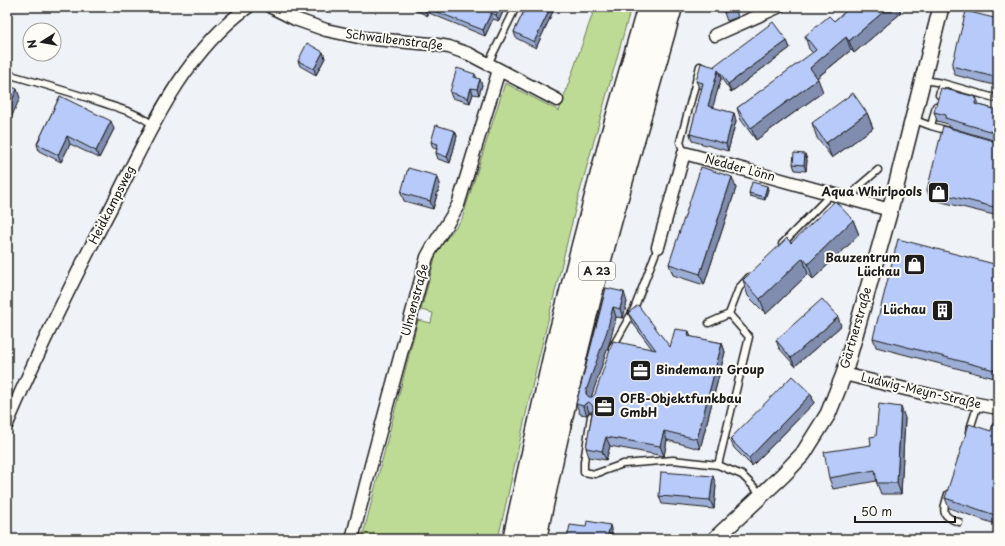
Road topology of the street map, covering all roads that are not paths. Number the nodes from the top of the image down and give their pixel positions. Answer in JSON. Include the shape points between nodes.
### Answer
{"nodes":[{"id":1,"x":248,"y":7,"type":"edge"},
{"id":2,"x":271,"y":7,"type":"edge"},
{"id":3,"x":516,"y":7,"type":"edge"},
{"id":4,"x":649,"y":7,"type":"edge"},
{"id":5,"x":671,"y":7,"type":"edge"},
{"id":6,"x":778,"y":7,"type":"edge"},
{"id":7,"x":941,"y":7,"type":"edge"},
{"id":8,"x":715,"y":35,"type":"dead end"},
{"id":9,"x":488,"y":64,"type":"junction"},
{"id":10,"x":700,"y":66,"type":"edge"},
{"id":11,"x":499,"y":70,"type":"junction"},
{"id":12,"x":7,"y":74,"type":"edge"},
{"id":13,"x":922,"y":80,"type":"junction"},
{"id":14,"x":942,"y":83,"type":"junction"},
{"id":15,"x":998,"y":99,"type":"edge"},
{"id":16,"x":557,"y":100,"type":"dead end"},
{"id":17,"x":912,"y":119,"type":"junction"},
{"id":18,"x":153,"y":126,"type":"junction"},
{"id":19,"x":931,"y":126,"type":"junction"},
{"id":20,"x":952,"y":132,"type":"edge"},
{"id":21,"x":684,"y":153,"type":"junction"},
{"id":22,"x":878,"y":170,"type":"dead end"},
{"id":23,"x":831,"y":194,"type":"junction"},
{"id":24,"x":854,"y":200,"type":"junction"},
{"id":25,"x":890,"y":210,"type":"junction"},
{"id":26,"x":658,"y":247,"type":"joint"},
{"id":27,"x":775,"y":251,"type":"edge"},
{"id":28,"x":754,"y":272,"type":"edge"},
{"id":29,"x":729,"y":314,"type":"junction"},
{"id":30,"x":709,"y":323,"type":"dead end"},
{"id":31,"x":609,"y":358,"type":"edge"},
{"id":32,"x":844,"y":374,"type":"junction"},
{"id":33,"x":978,"y":404,"type":"junction"},
{"id":34,"x":998,"y":408,"type":"edge"},
{"id":35,"x":591,"y":416,"type":"edge"},
{"id":36,"x":7,"y":424,"type":"edge"},
{"id":37,"x":966,"y":442,"type":"edge"},
{"id":38,"x":718,"y":465,"type":"junction"},
{"id":39,"x":951,"y":487,"type":"edge"},
{"id":40,"x":762,"y":495,"type":"junction"},
{"id":41,"x":959,"y":522,"type":"dead end"},
{"id":42,"x":352,"y":539,"type":"edge"},
{"id":43,"x":514,"y":539,"type":"edge"},
{"id":44,"x":535,"y":539,"type":"edge"},
{"id":45,"x":715,"y":539,"type":"edge"}],
"edges":[{"from":1,"to":18,"type":"street","name":"Heidkampsweg","via":[[221,29],[200,52],[162,108]]},
{"from":2,"to":9,"type":"street","name":"Schwalbenstraße","via":[[326,30],[363,38],[449,47]]},
{"from":3,"to":9,"type":"lane"},
{"from":4,"to":43,"type":"highway","number":"A 23","via":[[559,334]]},
{"from":5,"to":44,"type":"highway","number":"A 23","via":[[592,290],[550,464]]},
{"from":6,"to":8,"type":"street"},
{"from":7,"to":13,"type":"street","name":"Gärtnerstraße"},
{"from":9,"to":11,"type":"street","name":"Schwalbenstraße"},
{"from":10,"to":21,"type":"lane","via":[[680,142]]},
{"from":11,"to":16,"type":"street","name":"Schwalbenstraße"},
{"from":11,"to":42,"type":"street","name":"Ulmenstraße","via":[[458,205],[427,257]]},
{"from":12,"to":18,"type":"lane","via":[[130,112],[144,117]]},
{"from":13,"to":14,"type":"lane"},
{"from":13,"to":17,"type":"street","name":"Gärtnerstraße"},
{"from":14,"to":15,"type":"lane"},
{"from":14,"to":19,"type":"lane"},
{"from":17,"to":19,"type":"lane"},
{"from":17,"to":25,"type":"street","name":"Gärtnerstraße"},
{"from":18,"to":36,"type":"street","name":"Heidkampsweg","via":[[29,372]]},
{"from":19,"to":20,"type":"lane"},
{"from":21,"to":23,"type":"street","name":"Nedder Lönn"},
{"from":21,"to":26,"type":"street"},
{"from":22,"to":24,"type":"lane","via":[[857,188]]},
{"from":23,"to":24,"type":"street","name":"Nedder Lönn"},
{"from":23,"to":27,"type":"lane"},
{"from":24,"to":25,"type":"street","name":"Nedder Lönn"},
{"from":25,"to":32,"type":"street","name":"Gärtnerstraße"},
{"from":26,"to":31,"type":"lane","via":[[634,309],[614,343]]},
{"from":28,"to":29,"type":"lane","via":[[739,288]]},
{"from":29,"to":30,"type":"lane"},
{"from":29,"to":38,"type":"lane","via":[[748,337]]},
{"from":32,"to":33,"type":"street","name":"Ludwig-Meyn-Straße"},
{"from":32,"to":40,"type":"street","name":"Gärtnerstraße","via":[[828,414],[803,454]]},
{"from":33,"to":34,"type":"street","name":"Ludwig-Meyn-Straße"},
{"from":33,"to":37,"type":"lane"},
{"from":35,"to":38,"type":"lane","via":[[584,472],[595,474],[623,464],[673,460]]},
{"from":38,"to":40,"type":"lane","via":[[742,475]]},
{"from":39,"to":41,"type":"lane","via":[[944,510],[945,515],[948,519]]},
{"from":40,"to":45,"type":"street","name":"Gärtnerstraße"}]}
